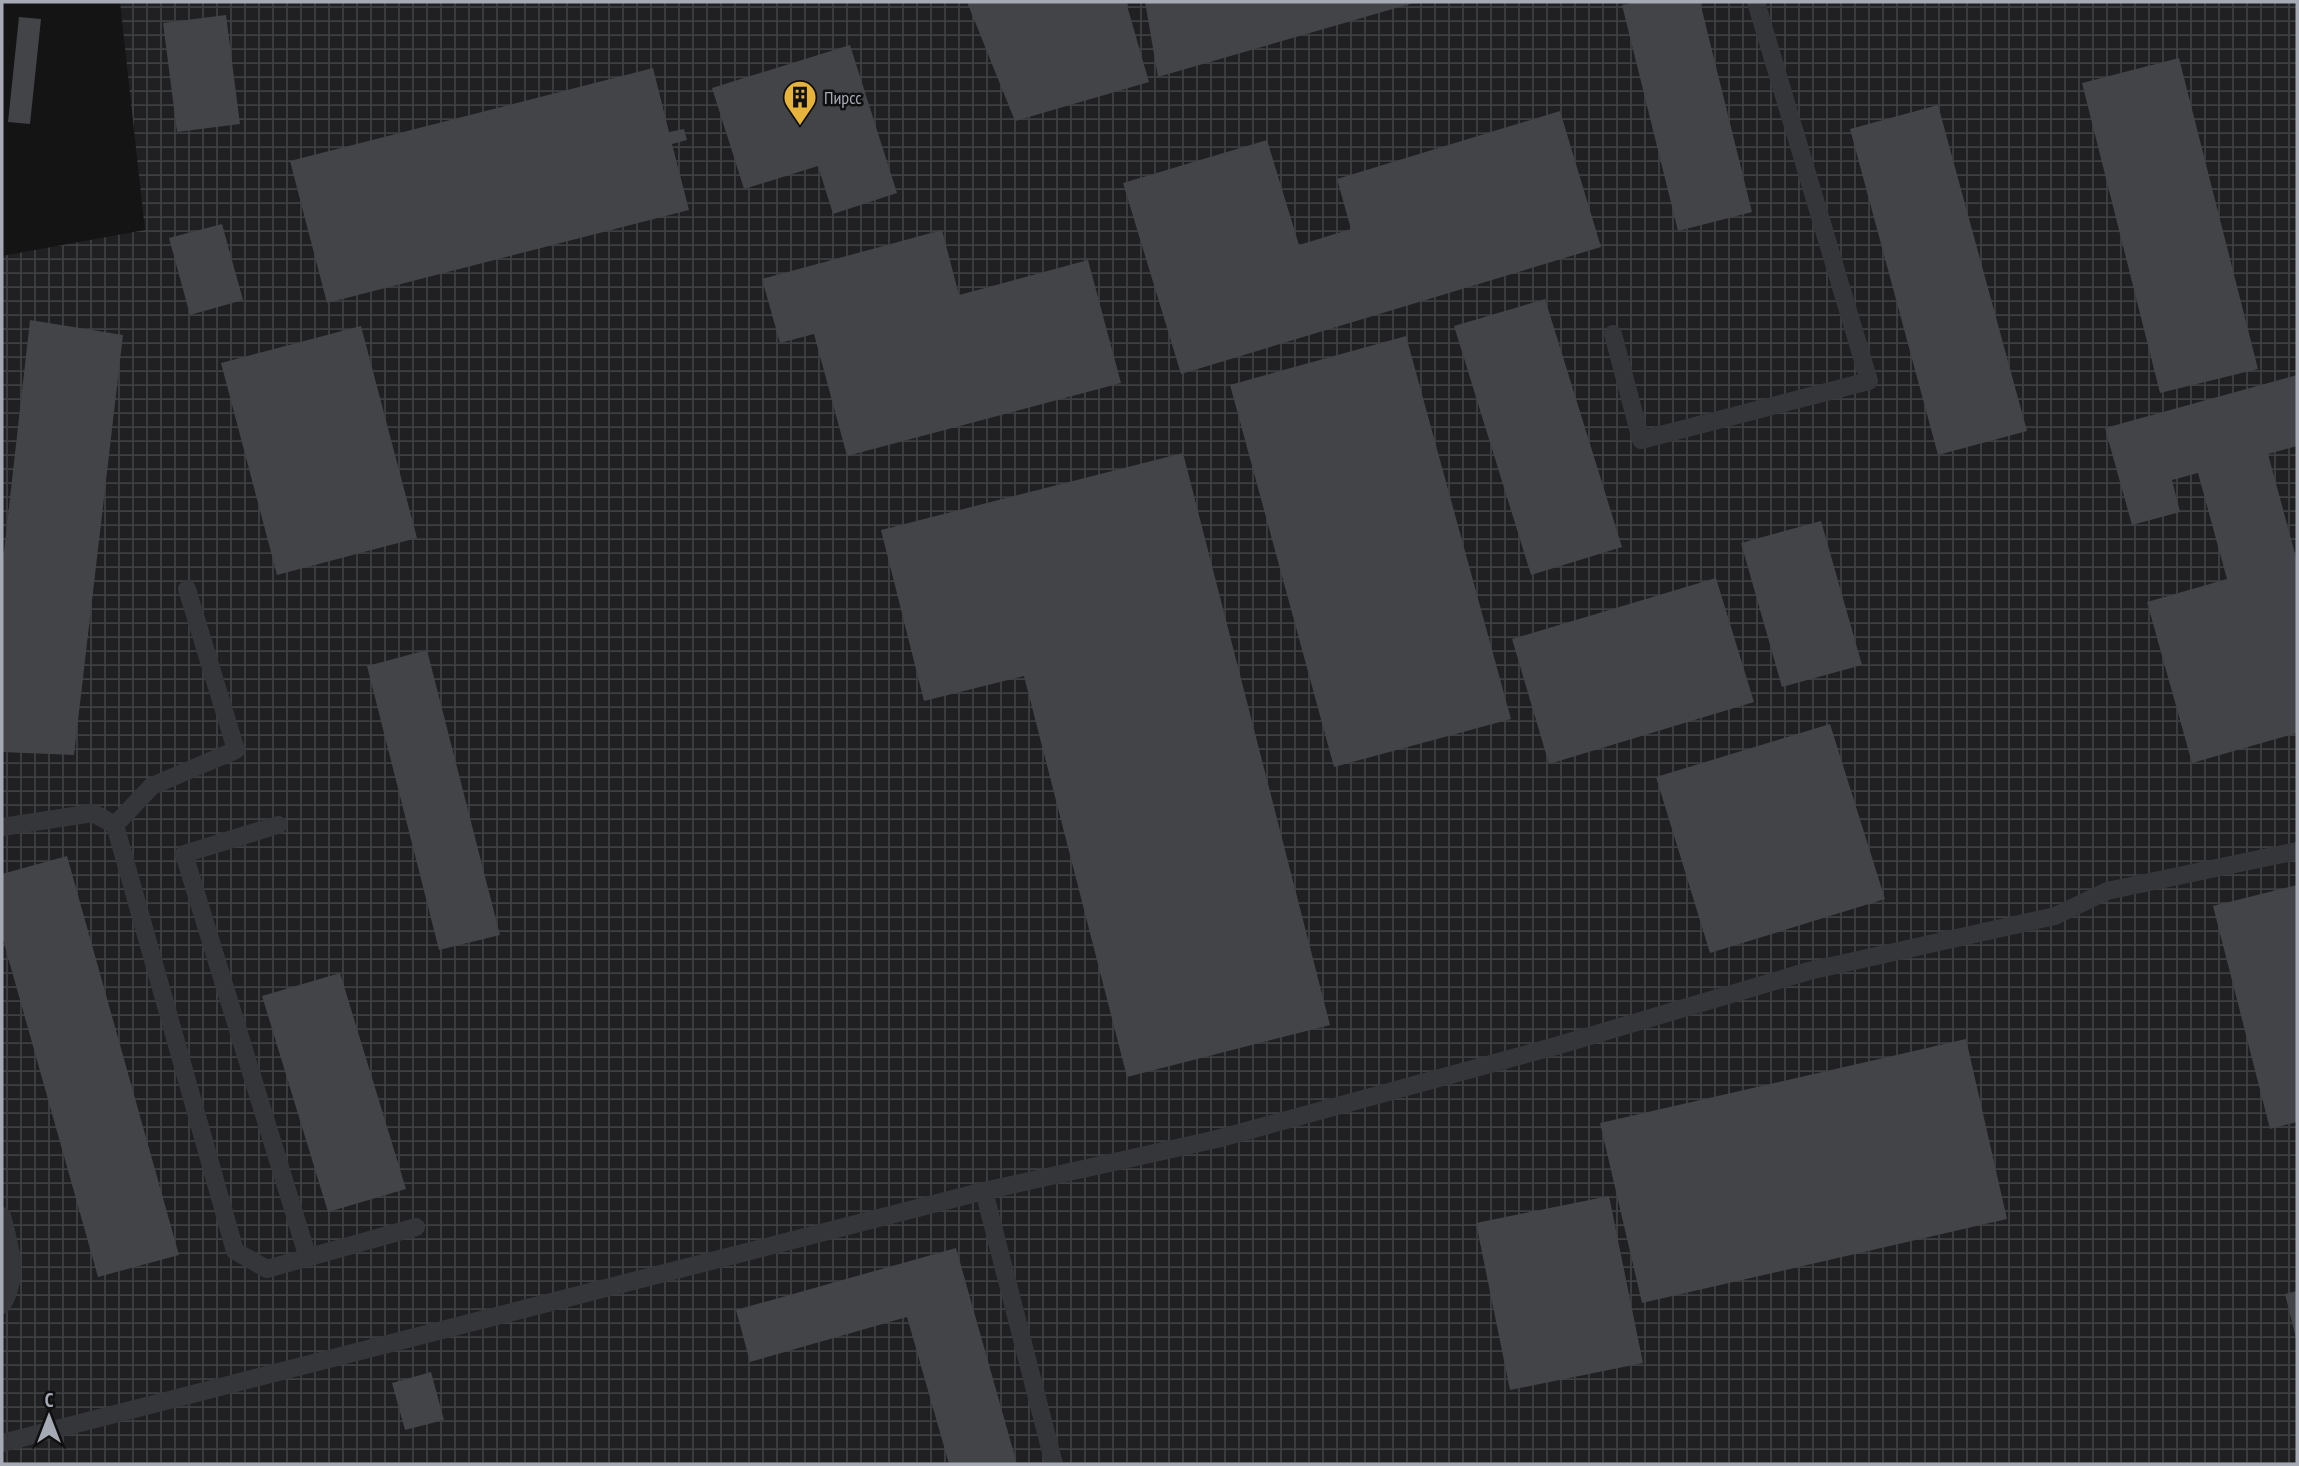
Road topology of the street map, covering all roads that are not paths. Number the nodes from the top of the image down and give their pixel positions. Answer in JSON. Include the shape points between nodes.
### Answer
{"nodes":[{"id":1,"x":1756,"y":2,"type":"edge"},
{"id":2,"x":1613,"y":334,"type":"dead end"},
{"id":3,"x":187,"y":589,"type":"dead end"},
{"id":4,"x":115,"y":825,"type":"junction"},
{"id":5,"x":278,"y":825,"type":"dead end"},
{"id":6,"x":2,"y":827,"type":"edge"},
{"id":7,"x":2297,"y":851,"type":"edge"},
{"id":8,"x":984,"y":1191,"type":"junction"},
{"id":9,"x":2,"y":1216,"type":"edge"},
{"id":10,"x":416,"y":1227,"type":"dead end"},
{"id":11,"x":307,"y":1258,"type":"junction"},
{"id":12,"x":2,"y":1305,"type":"edge"},
{"id":13,"x":2,"y":1443,"type":"edge"},
{"id":14,"x":1054,"y":1464,"type":"edge"}],
"edges":[{"from":1,"to":2,"type":"lane","via":[[1868,381],[1641,440]]},
{"from":3,"to":4,"type":"lane","via":[[236,750],[152,786]]},
{"from":4,"to":6,"type":"lane","via":[[93,813]]},
{"from":4,"to":11,"type":"lane","via":[[235,1251],[267,1269]]},
{"from":5,"to":11,"type":"lane","via":[[184,854]]},
{"from":7,"to":8,"type":"lane","via":[[2107,891],[2055,916],[1809,971],[1217,1139]]},
{"from":8,"to":13,"type":"lane"},
{"from":8,"to":14,"type":"lane"},
{"from":9,"to":12,"type":"lane","via":[[14,1261]]},
{"from":10,"to":11,"type":"lane"}]}
